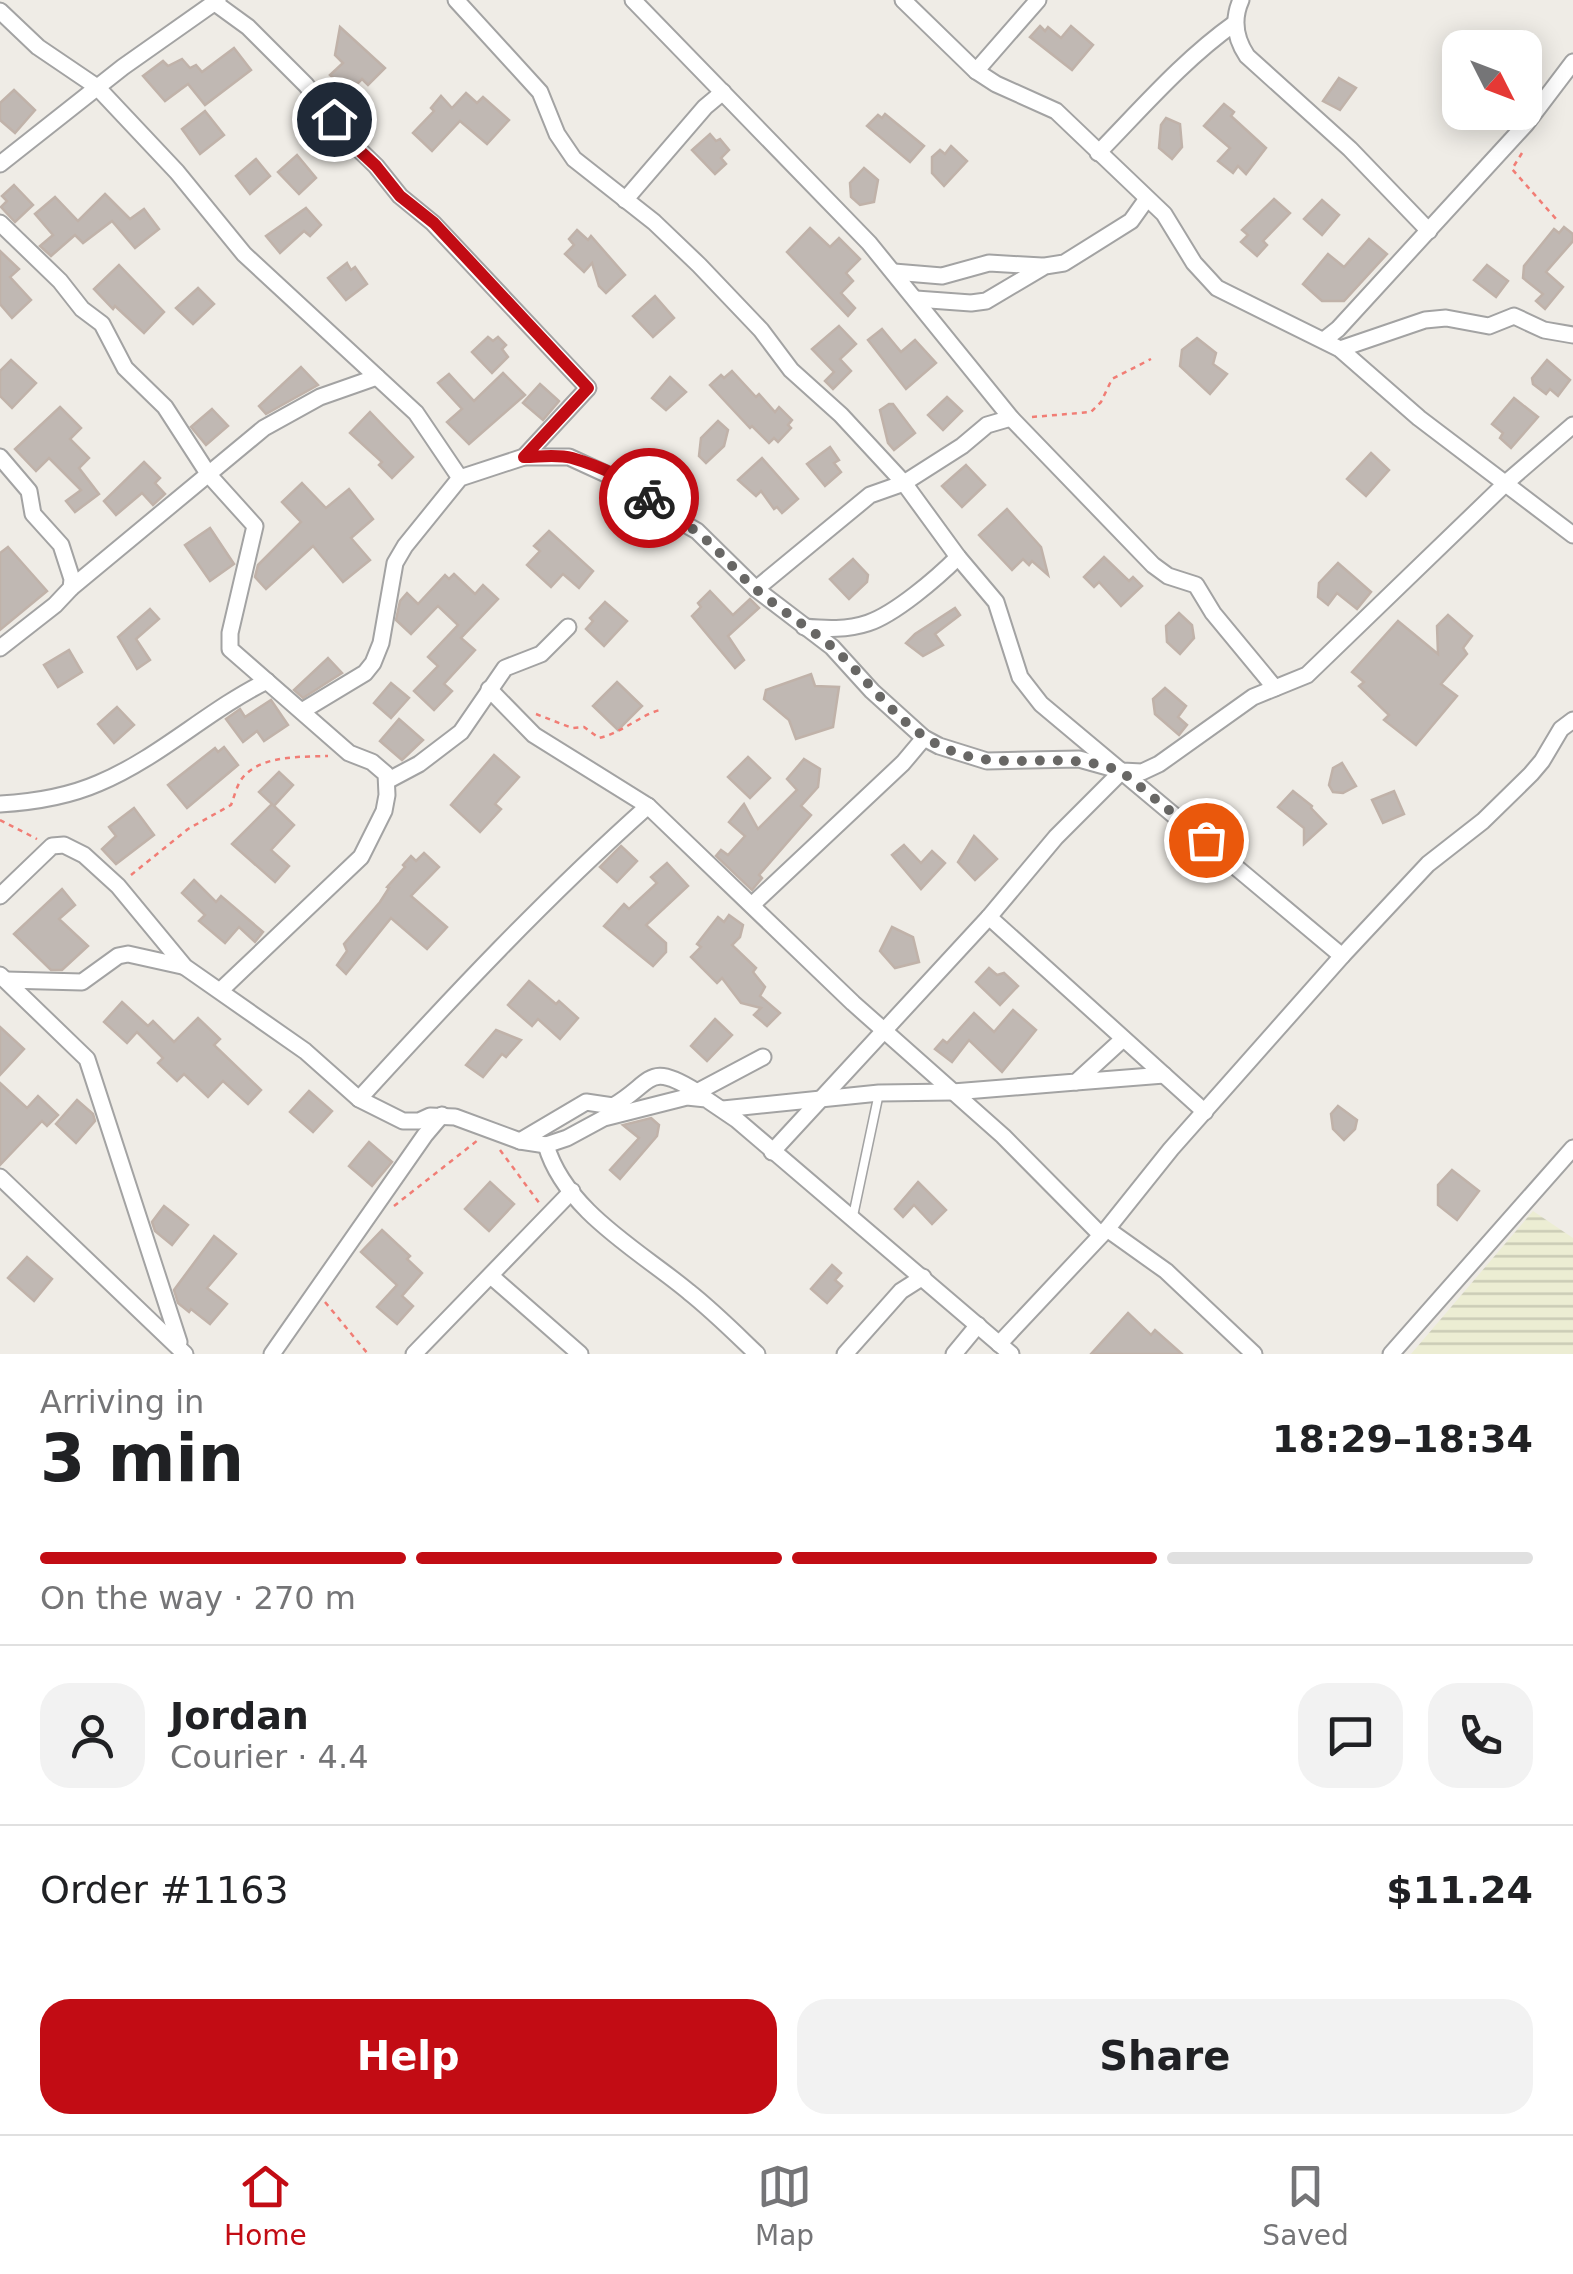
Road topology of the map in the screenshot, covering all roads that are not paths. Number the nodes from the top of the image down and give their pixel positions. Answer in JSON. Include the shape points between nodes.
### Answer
{"nodes":[{"id":1,"x":456,"y":0,"type":"edge"},
{"id":2,"x":632,"y":0,"type":"edge"},
{"id":3,"x":903,"y":0,"type":"edge"},
{"id":4,"x":1038,"y":0,"type":"edge"},
{"id":5,"x":1241,"y":0,"type":"edge"},
{"id":6,"x":217,"y":1,"type":"edge"},
{"id":7,"x":0,"y":11,"type":"edge"},
{"id":8,"x":1234,"y":23,"type":"junction"},
{"id":9,"x":1573,"y":62,"type":"edge"},
{"id":10,"x":976,"y":70,"type":"junction"},
{"id":11,"x":96,"y":88,"type":"junction"},
{"id":12,"x":723,"y":92,"type":"junction"},
{"id":13,"x":1098,"y":153,"type":"junction"},
{"id":14,"x":0,"y":164,"type":"edge"},
{"id":15,"x":625,"y":200,"type":"junction"},
{"id":16,"x":1146,"y":200,"type":"junction"},
{"id":17,"x":0,"y":224,"type":"edge"},
{"id":18,"x":1429,"y":230,"type":"junction"},
{"id":19,"x":1045,"y":266,"type":"junction"},
{"id":20,"x":894,"y":272,"type":"junction"},
{"id":21,"x":916,"y":299,"type":"junction"},
{"id":22,"x":1573,"y":335,"type":"edge"},
{"id":23,"x":1324,"y":340,"type":"junction"},
{"id":24,"x":1340,"y":349,"type":"junction"},
{"id":25,"x":376,"y":377,"type":"junction"},
{"id":26,"x":1011,"y":418,"type":"junction"},
{"id":27,"x":1573,"y":425,"type":"edge"},
{"id":28,"x":524,"y":457,"type":"junction"},
{"id":29,"x":0,"y":458,"type":"edge"},
{"id":30,"x":209,"y":475,"type":"junction"},
{"id":31,"x":460,"y":478,"type":"junction"},
{"id":32,"x":1507,"y":482,"type":"junction"},
{"id":33,"x":904,"y":483,"type":"junction"},
{"id":34,"x":1573,"y":535,"type":"edge"},
{"id":35,"x":958,"y":557,"type":"junction"},
{"id":36,"x":71,"y":588,"type":"junction"},
{"id":37,"x":756,"y":590,"type":"junction"},
{"id":38,"x":568,"y":627,"type":"dead end"},
{"id":39,"x":804,"y":627,"type":"junction"},
{"id":40,"x":0,"y":648,"type":"edge"},
{"id":41,"x":266,"y":681,"type":"junction"},
{"id":42,"x":1275,"y":688,"type":"junction"},
{"id":43,"x":488,"y":689,"type":"junction"},
{"id":44,"x":302,"y":710,"type":"junction"},
{"id":45,"x":1573,"y":720,"type":"edge"},
{"id":46,"x":924,"y":738,"type":"junction"},
{"id":47,"x":1122,"y":772,"type":"junction"},
{"id":48,"x":387,"y":781,"type":"junction"},
{"id":49,"x":0,"y":804,"type":"edge"},
{"id":50,"x":648,"y":806,"type":"junction"},
{"id":51,"x":0,"y":896,"type":"edge"},
{"id":52,"x":753,"y":904,"type":"junction"},
{"id":53,"x":989,"y":917,"type":"junction"},
{"id":54,"x":1342,"y":956,"type":"junction"},
{"id":55,"x":184,"y":967,"type":"junction"},
{"id":56,"x":3,"y":978,"type":"edge"},
{"id":57,"x":221,"y":990,"type":"junction"},
{"id":58,"x":884,"y":1028,"type":"junction"},
{"id":59,"x":1124,"y":1038,"type":"junction"},
{"id":60,"x":764,"y":1056,"type":"dead end"},
{"id":61,"x":1164,"y":1075,"type":"junction"},
{"id":62,"x":1076,"y":1082,"type":"junction"},
{"id":63,"x":954,"y":1092,"type":"junction"},
{"id":64,"x":879,"y":1093,"type":"junction"},
{"id":65,"x":820,"y":1098,"type":"junction"},
{"id":66,"x":359,"y":1099,"type":"junction"},
{"id":67,"x":723,"y":1109,"type":"junction"},
{"id":68,"x":1205,"y":1112,"type":"junction"},
{"id":69,"x":442,"y":1115,"type":"junction"},
{"id":70,"x":520,"y":1141,"type":"junction"},
{"id":71,"x":546,"y":1145,"type":"junction"},
{"id":72,"x":1573,"y":1148,"type":"edge"},
{"id":73,"x":772,"y":1152,"type":"junction"},
{"id":74,"x":0,"y":1177,"type":"edge"},
{"id":75,"x":572,"y":1191,"type":"junction"},
{"id":76,"x":852,"y":1220,"type":"junction"},
{"id":77,"x":1104,"y":1232,"type":"junction"},
{"id":78,"x":491,"y":1276,"type":"junction"},
{"id":79,"x":923,"y":1278,"type":"junction"},
{"id":80,"x":978,"y":1325,"type":"junction"},
{"id":81,"x":182,"y":1348,"type":"edge"},
{"id":82,"x":1004,"y":1349,"type":"edge"},
{"id":83,"x":272,"y":1354,"type":"edge"},
{"id":84,"x":414,"y":1354,"type":"edge"},
{"id":85,"x":580,"y":1354,"type":"edge"},
{"id":86,"x":757,"y":1354,"type":"edge"},
{"id":87,"x":845,"y":1354,"type":"edge"},
{"id":88,"x":954,"y":1354,"type":"edge"},
{"id":89,"x":1254,"y":1354,"type":"edge"},
{"id":90,"x":1391,"y":1354,"type":"edge"}],
"edges":[{"from":1,"to":15,"type":"street","via":[[540,92],[574,160]]},
{"from":2,"to":12,"type":"street"},
{"from":3,"to":10,"type":"street"},
{"from":4,"to":10,"type":"street"},
{"from":5,"to":8,"type":"street"},
{"from":6,"to":11,"type":"street"},
{"from":6,"to":28,"type":"street","via":[[306,85],[346,138],[588,388]]},
{"from":7,"to":11,"type":"street"},
{"from":8,"to":13,"type":"street"},
{"from":8,"to":18,"type":"street","via":[[1247,56]]},
{"from":9,"to":18,"type":"street"},
{"from":10,"to":13,"type":"street","via":[[1049,106]]},
{"from":11,"to":14,"type":"street"},
{"from":11,"to":25,"type":"street","via":[[244,254]]},
{"from":12,"to":15,"type":"street"},
{"from":12,"to":20,"type":"street"},
{"from":13,"to":16,"type":"street"},
{"from":15,"to":33,"type":"street","via":[[699,265]]},
{"from":16,"to":19,"type":"street","via":[[1131,221],[1064,263]]},
{"from":16,"to":23,"type":"street","via":[[1164,214],[1217,288]]},
{"from":17,"to":30,"type":"street","via":[[102,324],[126,368],[165,408]]},
{"from":18,"to":23,"type":"street"},
{"from":19,"to":20,"type":"street","via":[[989,263],[942,276]]},
{"from":19,"to":21,"type":"street","via":[[978,302]]},
{"from":20,"to":21,"type":"street"},
{"from":21,"to":26,"type":"street"},
{"from":22,"to":24,"type":"street","via":[[1514,316],[1489,326],[1435,318]]},
{"from":23,"to":24,"type":"street"},
{"from":24,"to":32,"type":"street"},
{"from":25,"to":30,"type":"street","via":[[264,428]]},
{"from":25,"to":31,"type":"street","via":[[416,413]]},
{"from":26,"to":33,"type":"street","via":[[987,425]]},
{"from":26,"to":42,"type":"street","via":[[1153,565],[1196,586]]},
{"from":27,"to":32,"type":"street"},
{"from":28,"to":31,"type":"street"},
{"from":28,"to":37,"type":"street","via":[[569,457],[643,491],[660,510],[697,531]]},
{"from":29,"to":36,"type":"street","via":[[60,544]]},
{"from":30,"to":36,"type":"street"},
{"from":30,"to":41,"type":"street","via":[[254,526],[230,649]]},
{"from":31,"to":44,"type":"street","via":[[395,563],[373,662]]},
{"from":32,"to":34,"type":"street"},
{"from":32,"to":42,"type":"street","via":[[1307,676]]},
{"from":33,"to":35,"type":"street"},
{"from":33,"to":37,"type":"street","via":[[870,495]]},
{"from":35,"to":39,"type":"street","via":[[876,620]]},
{"from":35,"to":47,"type":"street","via":[[996,602],[1020,677],[1041,704]]},
{"from":36,"to":40,"type":"street"},
{"from":37,"to":39,"type":"street"},
{"from":38,"to":43,"type":"street","via":[[541,654],[505,668]]},
{"from":39,"to":46,"type":"street"},
{"from":41,"to":44,"type":"street"},
{"from":41,"to":49,"type":"street","via":[[100,783],[44,800]]},
{"from":42,"to":47,"type":"street","via":[[1152,768]]},
{"from":43,"to":48,"type":"street","via":[[462,732]]},
{"from":43,"to":50,"type":"street","via":[[557,752]]},
{"from":44,"to":48,"type":"street","via":[[349,753],[380,767]]},
{"from":45,"to":54,"type":"street","via":[[1530,774],[1428,864]]},
{"from":46,"to":47,"type":"street","via":[[987,761],[1079,759]]},
{"from":46,"to":52,"type":"street"},
{"from":47,"to":53,"type":"street"},
{"from":47,"to":54,"type":"street"},
{"from":48,"to":57,"type":"street","via":[[384,811],[361,858]]},
{"from":50,"to":52,"type":"street"},
{"from":50,"to":66,"type":"street","via":[[490,956]]},
{"from":51,"to":55,"type":"street","via":[[52,846],[64,845],[118,886]]},
{"from":52,"to":58,"type":"street"},
{"from":53,"to":58,"type":"street"},
{"from":53,"to":59,"type":"street"},
{"from":54,"to":68,"type":"street"},
{"from":55,"to":56,"type":"street","via":[[128,954],[82,982]]},
{"from":55,"to":57,"type":"street"},
{"from":56,"to":81,"type":"street","via":[[87,1059]]},
{"from":57,"to":66,"type":"street"},
{"from":58,"to":63,"type":"street"},
{"from":58,"to":65,"type":"street"},
{"from":59,"to":61,"type":"street"},
{"from":59,"to":62,"type":"street"},
{"from":60,"to":70,"type":"street","via":[[697,1092],[672,1076],[646,1078],[613,1106],[586,1102]]},
{"from":61,"to":62,"type":"street"},
{"from":61,"to":68,"type":"street"},
{"from":62,"to":63,"type":"street"},
{"from":63,"to":64,"type":"street"},
{"from":63,"to":77,"type":"street","via":[[1081,1218]]},
{"from":64,"to":65,"type":"street"},
{"from":64,"to":76,"type":"lane"},
{"from":65,"to":67,"type":"street"},
{"from":65,"to":73,"type":"street"},
{"from":66,"to":69,"type":"street","via":[[402,1121]]},
{"from":67,"to":71,"type":"street","via":[[687,1097],[604,1118]]},
{"from":67,"to":73,"type":"street"},
{"from":68,"to":77,"type":"street"},
{"from":69,"to":70,"type":"street"},
{"from":69,"to":83,"type":"street"},
{"from":70,"to":71,"type":"street"},
{"from":71,"to":75,"type":"street"},
{"from":72,"to":90,"type":"street"},
{"from":73,"to":76,"type":"street"},
{"from":74,"to":81,"type":"street"},
{"from":75,"to":78,"type":"street"},
{"from":75,"to":86,"type":"street"},
{"from":76,"to":79,"type":"street"},
{"from":77,"to":82,"type":"street"},
{"from":77,"to":89,"type":"street","via":[[1166,1271]]},
{"from":78,"to":84,"type":"street"},
{"from":78,"to":85,"type":"street"},
{"from":79,"to":80,"type":"street"},
{"from":79,"to":87,"type":"street","via":[[901,1291]]},
{"from":80,"to":82,"type":"street"},
{"from":80,"to":88,"type":"street"}]}
